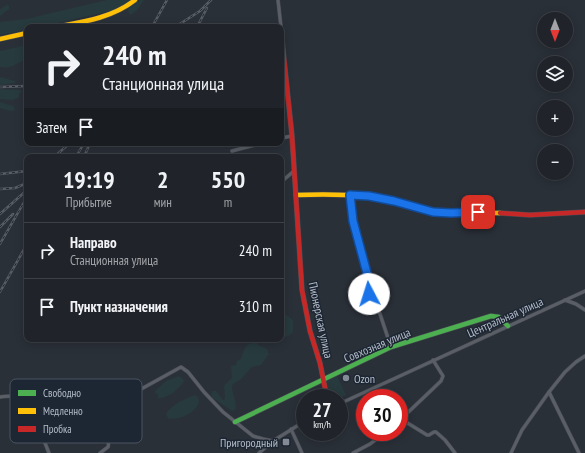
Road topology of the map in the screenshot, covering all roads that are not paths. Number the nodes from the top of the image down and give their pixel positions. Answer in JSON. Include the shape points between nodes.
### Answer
{"nodes":[{"id":1,"x":135,"y":0,"type":"edge"},
{"id":2,"x":278,"y":0,"type":"edge"},
{"id":3,"x":68,"y":24,"type":"edge"},
{"id":4,"x":281,"y":24,"type":"edge"},
{"id":5,"x":24,"y":34,"type":"edge"},
{"id":6,"x":0,"y":39,"type":"edge"},
{"id":7,"x":284,"y":57,"type":"edge"},
{"id":8,"x":292,"y":136,"type":"junction"},
{"id":9,"x":284,"y":137,"type":"edge"},
{"id":10,"x":251,"y":146,"type":"edge"},
{"id":11,"x":232,"y":151,"type":"dead end"},
{"id":12,"x":294,"y":171,"type":"junction"},
{"id":13,"x":284,"y":179,"type":"edge"},
{"id":14,"x":296,"y":195,"type":"junction"},
{"id":15,"x":350,"y":195,"type":"junction"},
{"id":16,"x":585,"y":212,"type":"edge"},
{"id":17,"x":585,"y":291,"type":"edge"},
{"id":18,"x":565,"y":300,"type":"junction"},
{"id":19,"x":585,"y":310,"type":"edge"},
{"id":20,"x":508,"y":326,"type":"junction"},
{"id":21,"x":391,"y":347,"type":"junction"},
{"id":22,"x":585,"y":356,"type":"edge"},
{"id":23,"x":433,"y":360,"type":"junction"},
{"id":24,"x":323,"y":380,"type":"junction"},
{"id":25,"x":142,"y":389,"type":"edge"},
{"id":26,"x":325,"y":389,"type":"edge"},
{"id":27,"x":549,"y":392,"type":"junction"},
{"id":28,"x":10,"y":395,"type":"edge"},
{"id":29,"x":0,"y":397,"type":"edge"},
{"id":30,"x":348,"y":400,"type":"edge"},
{"id":31,"x":408,"y":412,"type":"edge"},
{"id":32,"x":235,"y":422,"type":"junction"},
{"id":33,"x":408,"y":424,"type":"edge"},
{"id":34,"x":296,"y":427,"type":"edge"},
{"id":35,"x":291,"y":430,"type":"junction"},
{"id":36,"x":273,"y":441,"type":"junction"},
{"id":37,"x":374,"y":441,"type":"edge"},
{"id":38,"x":45,"y":443,"type":"edge"},
{"id":39,"x":109,"y":443,"type":"edge"},
{"id":40,"x":513,"y":452,"type":"edge"},
{"id":41,"x":49,"y":453,"type":"edge"},
{"id":42,"x":100,"y":453,"type":"edge"},
{"id":43,"x":259,"y":453,"type":"edge"},
{"id":44,"x":302,"y":453,"type":"edge"},
{"id":45,"x":353,"y":453,"type":"edge"},
{"id":46,"x":455,"y":453,"type":"edge"},
{"id":47,"x":579,"y":453,"type":"edge"}],
"edges":[{"from":1,"to":3,"type":"street","via":[[123,10],[112,14]]},
{"from":2,"to":4,"type":"street","name":"Пионерская улица"},
{"from":5,"to":6,"type":"street"},
{"from":7,"to":8,"type":"street","name":"Пионерская улица"},
{"from":8,"to":9,"type":"street"},
{"from":8,"to":12,"type":"street","name":"Пионерская улица"},
{"from":10,"to":11,"type":"street"},
{"from":12,"to":13,"type":"street"},
{"from":12,"to":14,"type":"street","name":"Пионерская улица"},
{"from":14,"to":15,"type":"street"},
{"from":14,"to":24,"type":"street","name":"Пионерская улица","via":[[302,290]]},
{"from":15,"to":16,"type":"street","via":[[369,196],[442,213],[490,212],[530,215]]},
{"from":15,"to":21,"type":"street","via":[[369,294],[379,311]]},
{"from":17,"to":18,"type":"street","name":"Центральная улица"},
{"from":18,"to":19,"type":"street"},
{"from":18,"to":20,"type":"street","name":"Центральная улица"},
{"from":20,"to":21,"type":"street","name":"Совхозная улица","via":[[500,318],[491,316]]},
{"from":20,"to":23,"type":"street","name":"Центральная улица"},
{"from":21,"to":24,"type":"street","name":"Совхозная улица"},
{"from":22,"to":27,"type":"street","via":[[570,367]]},
{"from":23,"to":30,"type":"street","name":"Центральная улица"},
{"from":23,"to":31,"type":"street","via":[[443,379]]},
{"from":24,"to":26,"type":"street","name":"Пионерская улица"},
{"from":24,"to":32,"type":"street","name":"Совхозная улица"},
{"from":25,"to":32,"type":"street","via":[[181,367],[216,406]]},
{"from":27,"to":40,"type":"street","via":[[522,430]]},
{"from":27,"to":47,"type":"street"},
{"from":28,"to":29,"type":"street"},
{"from":32,"to":36,"type":"street","via":[[256,437]]},
{"from":33,"to":46,"type":"street","via":[[427,435],[436,432]]},
{"from":34,"to":35,"type":"street"},
{"from":35,"to":36,"type":"street"},
{"from":35,"to":44,"type":"street"},
{"from":36,"to":43,"type":"street"},
{"from":37,"to":45,"type":"street"},
{"from":38,"to":41,"type":"street"},
{"from":39,"to":42,"type":"street"}]}
